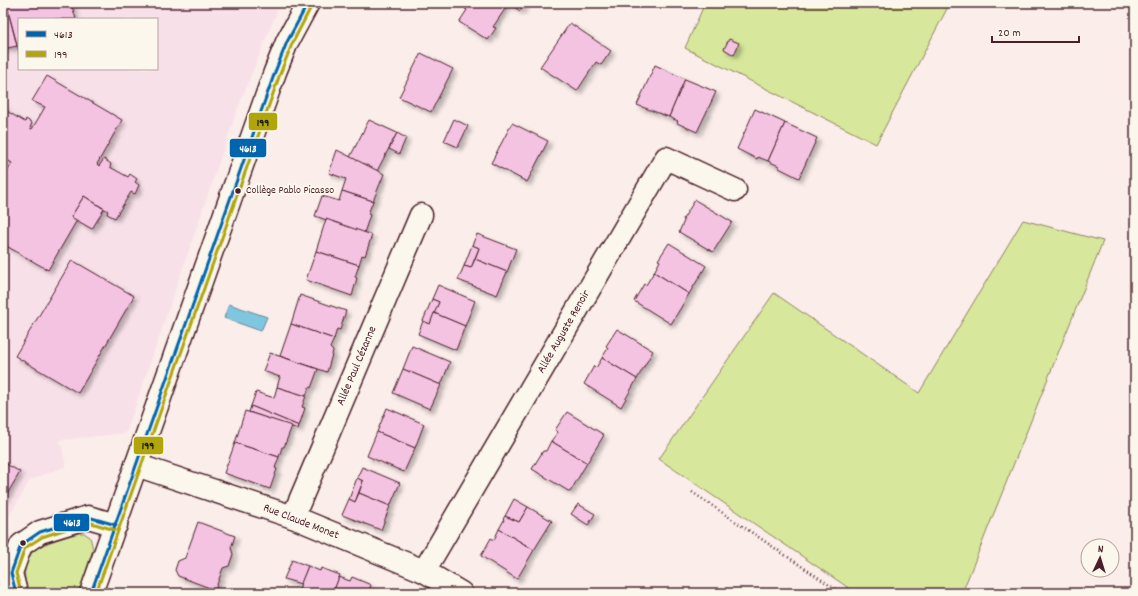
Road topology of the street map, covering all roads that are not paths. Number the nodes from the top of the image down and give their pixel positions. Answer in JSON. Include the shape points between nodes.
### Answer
{"nodes":[{"id":1,"x":308,"y":3,"type":"edge"},
{"id":2,"x":735,"y":190,"type":"dead end"},
{"id":3,"x":421,"y":215,"type":"dead end"},
{"id":4,"x":136,"y":465,"type":"junction"},
{"id":5,"x":293,"y":517,"type":"junction"},
{"id":6,"x":116,"y":525,"type":"junction"},
{"id":7,"x":424,"y":571,"type":"junction"},
{"id":8,"x":16,"y":593,"type":"edge"},
{"id":9,"x":92,"y":593,"type":"edge"},
{"id":10,"x":461,"y":593,"type":"edge"}],
"edges":[{"from":1,"to":4,"type":"street","via":[[287,42],[275,72]]},
{"from":2,"to":7,"type":"street","name":"Allée Auguste Renoir","via":[[666,158]]},
{"from":3,"to":5,"type":"street","name":"Allée Paul Cézanne"},
{"from":4,"to":5,"type":"street","name":"Rue Claude Monet"},
{"from":4,"to":6,"type":"street"},
{"from":5,"to":7,"type":"street","name":"Rue Claude Monet"},
{"from":6,"to":8,"type":"street","via":[[88,517],[34,536],[21,545],[11,573]]},
{"from":6,"to":9,"type":"street"},
{"from":7,"to":10,"type":"street","name":"Rue Claude Monet"}]}
